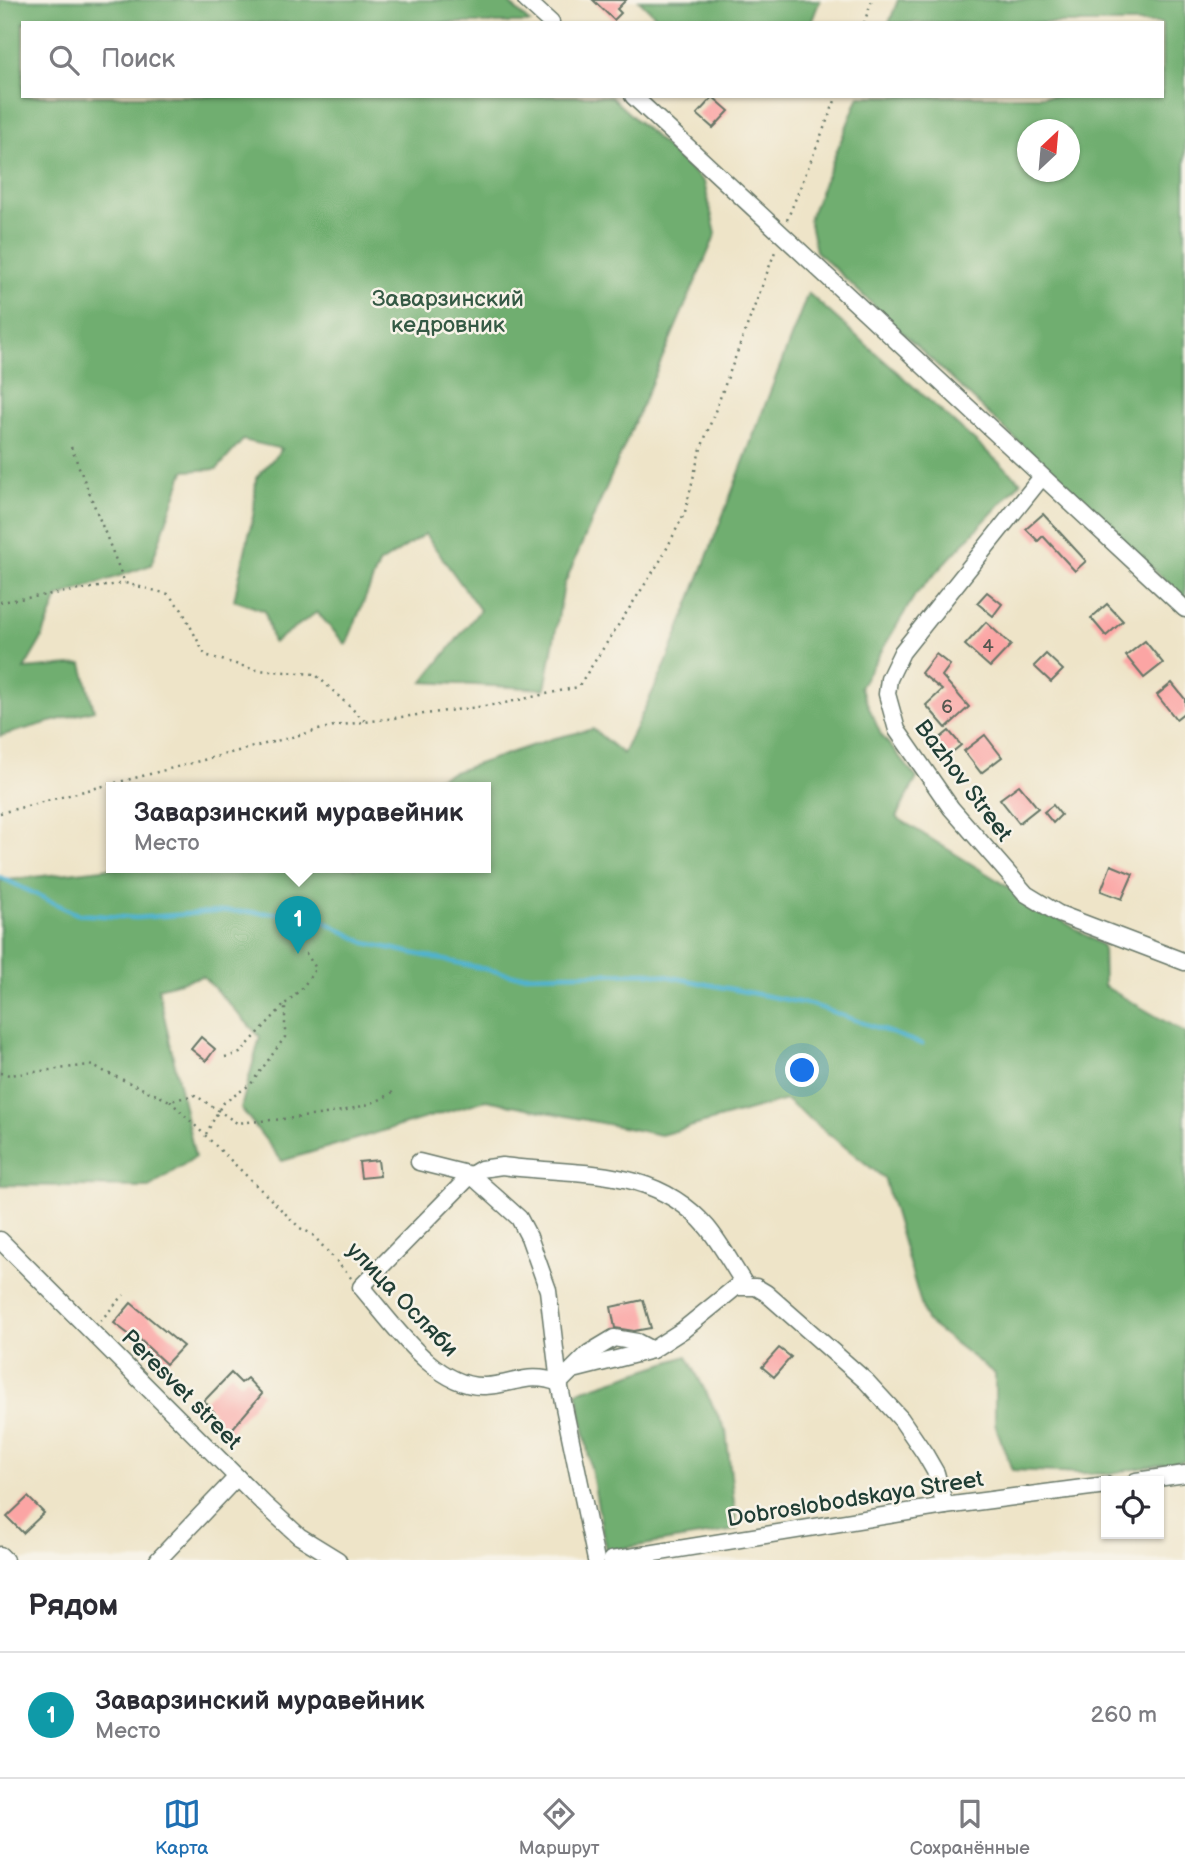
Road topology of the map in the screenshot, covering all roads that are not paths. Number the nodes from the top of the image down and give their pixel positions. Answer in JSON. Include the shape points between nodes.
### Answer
{"nodes":[{"id":1,"x":526,"y":0,"type":"edge"},
{"id":2,"x":549,"y":21,"type":"edge"},
{"id":3,"x":635,"y":98,"type":"edge"},
{"id":4,"x":1041,"y":478,"type":"junction"},
{"id":5,"x":1185,"y":609,"type":"edge"},
{"id":6,"x":1185,"y":962,"type":"edge"},
{"id":7,"x":419,"y":1162,"type":"dead end"},
{"id":8,"x":471,"y":1175,"type":"junction"},
{"id":9,"x":0,"y":1240,"type":"edge"},
{"id":10,"x":746,"y":1286,"type":"junction"},
{"id":11,"x":652,"y":1350,"type":"junction"},
{"id":12,"x":573,"y":1370,"type":"junction"},
{"id":13,"x":559,"y":1383,"type":"junction"},
{"id":14,"x":1185,"y":1474,"type":"edge"},
{"id":15,"x":237,"y":1477,"type":"junction"},
{"id":16,"x":1164,"y":1477,"type":"edge"},
{"id":17,"x":1101,"y":1486,"type":"edge"},
{"id":18,"x":945,"y":1506,"type":"junction"},
{"id":19,"x":0,"y":1555,"type":"edge"},
{"id":20,"x":5,"y":1560,"type":"edge"},
{"id":21,"x":158,"y":1560,"type":"edge"},
{"id":22,"x":338,"y":1560,"type":"edge"},
{"id":23,"x":596,"y":1560,"type":"edge"},
{"id":24,"x":611,"y":1560,"type":"edge"}],
"edges":[{"from":1,"to":2,"type":"street"},
{"from":3,"to":4,"type":"street"},
{"from":4,"to":5,"type":"street"},
{"from":4,"to":6,"type":"street","name":"Bazhov Street","via":[[902,652],[889,678],[890,712],[897,730],[951,808],[1026,894],[1059,914]]},
{"from":7,"to":8,"type":"street"},
{"from":8,"to":10,"type":"street","via":[[502,1166],[647,1183],[672,1196],[706,1227]]},
{"from":8,"to":13,"type":"street","via":[[519,1218],[529,1237],[548,1290]]},
{"from":8,"to":13,"type":"street","name":"улица Осляби","via":[[361,1287],[425,1359],[454,1381],[483,1387],[526,1377]]},
{"from":9,"to":15,"type":"street","name":"Peresvet street"},
{"from":10,"to":11,"type":"street","via":[[727,1292]]},
{"from":10,"to":18,"type":"street","via":[[766,1293],[817,1336],[901,1419],[936,1473]]},
{"from":11,"to":12,"type":"street"},
{"from":11,"to":12,"type":"street","via":[[629,1339],[609,1339]]},
{"from":12,"to":13,"type":"street"},
{"from":13,"to":23,"type":"street"},
{"from":14,"to":16,"type":"street"},
{"from":15,"to":21,"type":"street"},
{"from":15,"to":22,"type":"street","name":"Peresvet street","via":[[299,1536]]},
{"from":17,"to":18,"type":"street","name":"Dobroslobodskaya Street"},
{"from":18,"to":24,"type":"street","name":"Dobroslobodskaya Street"},
{"from":19,"to":20,"type":"street"}]}
